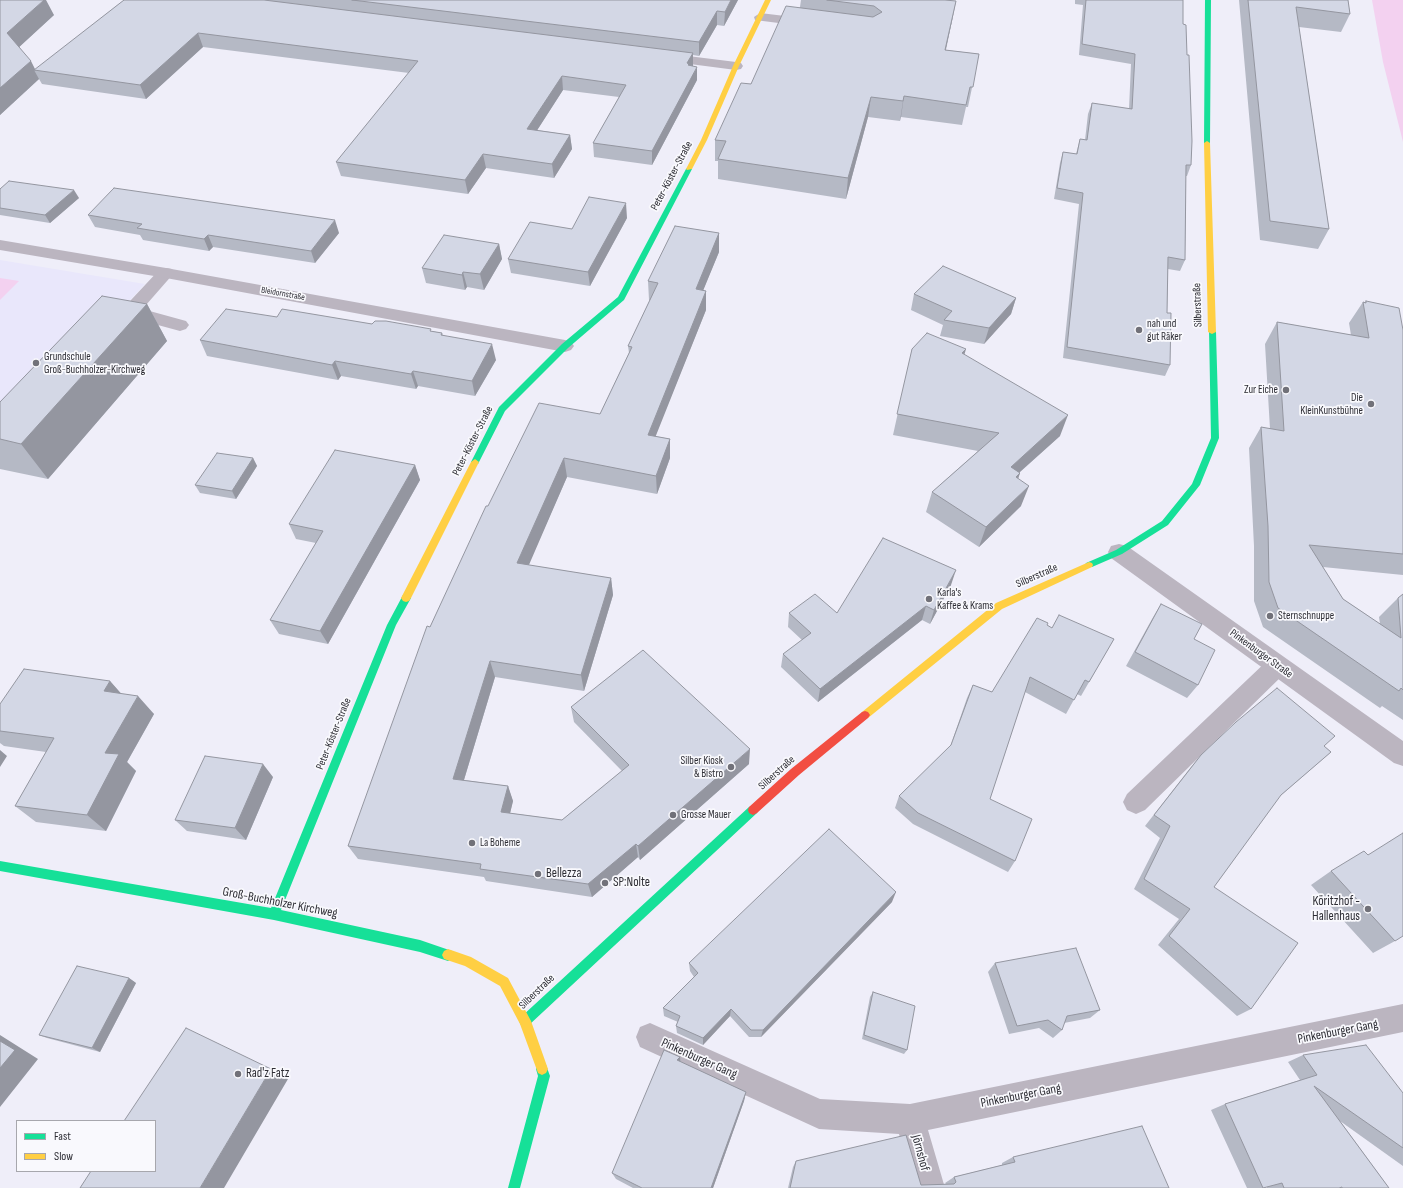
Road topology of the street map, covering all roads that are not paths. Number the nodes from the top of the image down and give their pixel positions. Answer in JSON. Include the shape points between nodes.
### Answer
{"nodes":[{"id":1,"x":768,"y":0,"type":"edge"},
{"id":2,"x":1208,"y":0,"type":"edge"},
{"id":3,"x":760,"y":17,"type":"junction"},
{"id":4,"x":819,"y":24,"type":"edge"},
{"id":5,"x":649,"y":55,"type":"edge"},
{"id":6,"x":736,"y":66,"type":"junction"},
{"id":7,"x":0,"y":245,"type":"edge"},
{"id":8,"x":166,"y":273,"type":"junction"},
{"id":9,"x":180,"y":325,"type":"dead end"},
{"id":10,"x":565,"y":346,"type":"junction"},
{"id":11,"x":1119,"y":552,"type":"junction"},
{"id":12,"x":1277,"y":666,"type":"junction"},
{"id":13,"x":1403,"y":755,"type":"edge"},
{"id":14,"x":1136,"y":802,"type":"dead end"},
{"id":15,"x":0,"y":866,"type":"edge"},
{"id":16,"x":274,"y":914,"type":"junction"},
{"id":17,"x":1403,"y":1018,"type":"edge"},
{"id":18,"x":525,"y":1021,"type":"junction"},
{"id":19,"x":650,"y":1037,"type":"dead end"},
{"id":20,"x":910,"y":1118,"type":"junction"},
{"id":21,"x":514,"y":1188,"type":"edge"},
{"id":22,"x":929,"y":1188,"type":"edge"}],
"edges":[{"from":1,"to":3,"type":"street","name":"Peter-Köster-Straße"},
{"from":2,"to":11,"type":"street","name":"Silberstraße","via":[[1206,190],[1215,438],[1196,485],[1165,523]]},
{"from":3,"to":4,"type":"street"},
{"from":3,"to":6,"type":"street","name":"Peter-Köster-Straße"},
{"from":5,"to":6,"type":"street"},
{"from":6,"to":10,"type":"street","name":"Peter-Köster-Straße","via":[[704,140],[621,298]]},
{"from":7,"to":8,"type":"street","name":"Bleidornstraße"},
{"from":8,"to":9,"type":"street","via":[[137,304],[138,314]]},
{"from":8,"to":10,"type":"street","name":"Bleidornstraße"},
{"from":10,"to":16,"type":"street","name":"Peter-Köster-Straße","via":[[502,409],[392,625]]},
{"from":11,"to":12,"type":"street","name":"Pinkenburger Straße"},
{"from":11,"to":18,"type":"street","name":"Silberstraße","via":[[999,606],[795,772],[574,973]]},
{"from":12,"to":13,"type":"street","name":"Pinkenburger Straße"},
{"from":12,"to":14,"type":"street"},
{"from":15,"to":16,"type":"street","name":"Groß-Buchholzer Kirchweg"},
{"from":16,"to":18,"type":"street","name":"Groß-Buchholzer Kirchweg","via":[[420,946],[467,961],[504,982]]},
{"from":17,"to":20,"type":"street","name":"Pinkenburger Gang"},
{"from":18,"to":21,"type":"street","name":"Groß-Buchholzer Kirchweg","via":[[544,1076]]},
{"from":19,"to":20,"type":"street","name":"Pinkenburger Gang","via":[[819,1114]]},
{"from":20,"to":22,"type":"street","name":"Jörnshof"}]}
